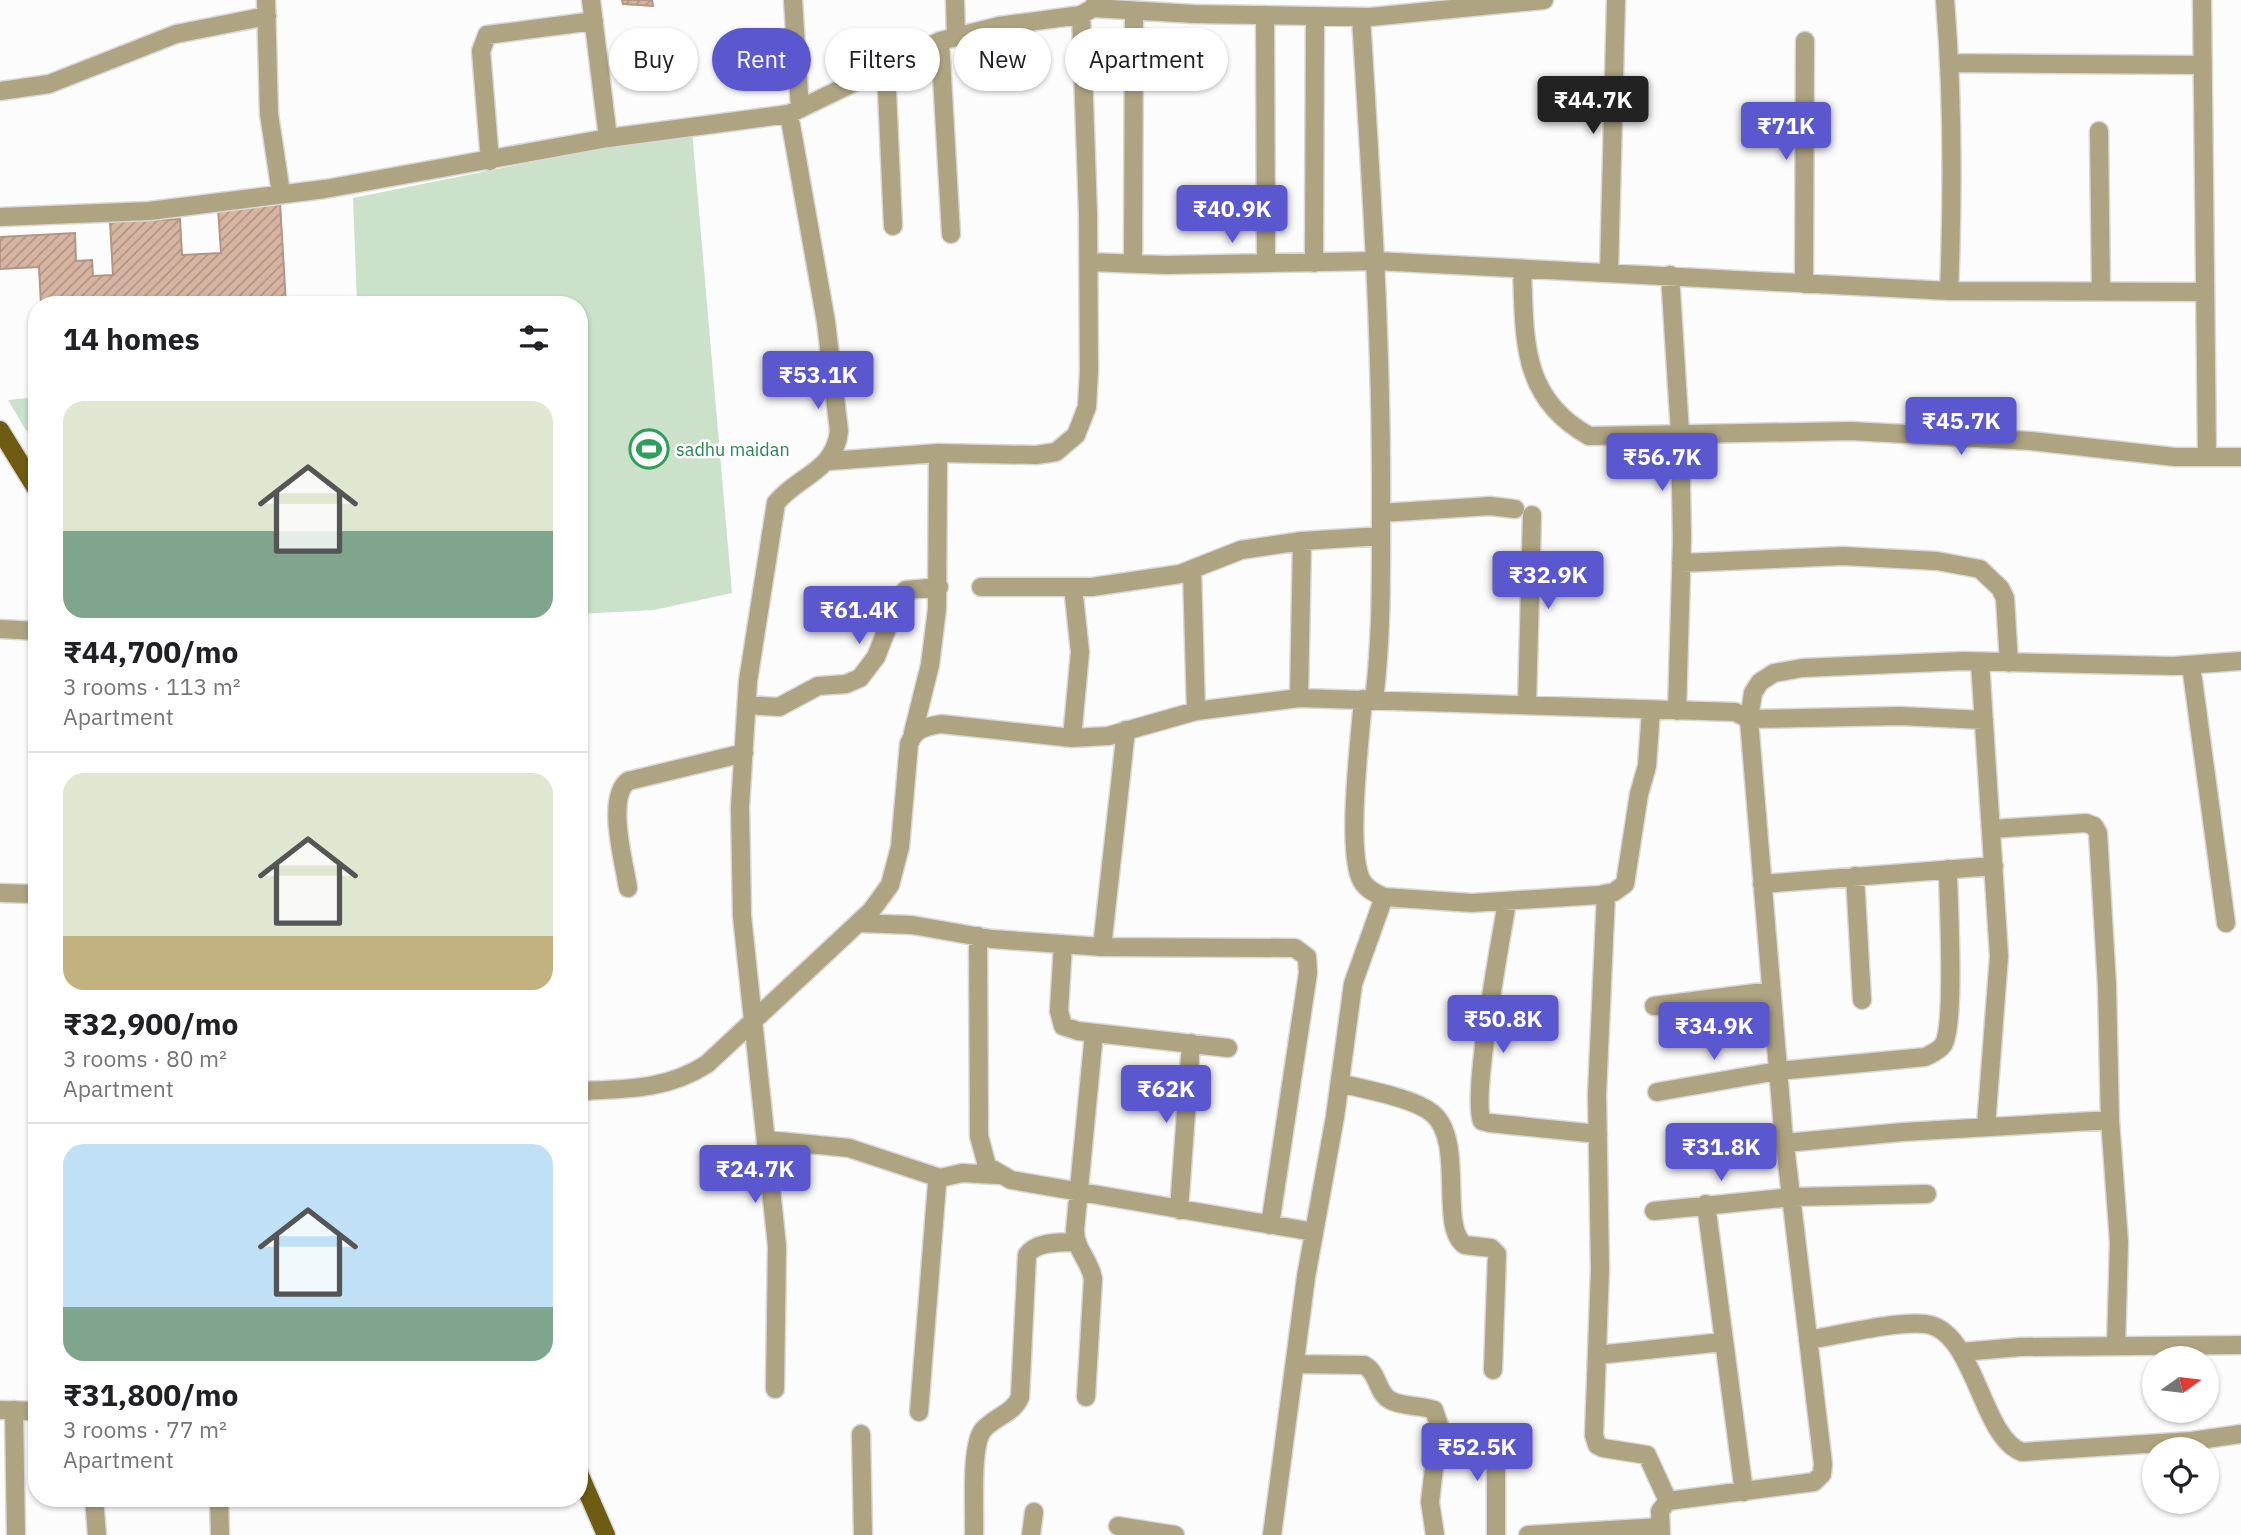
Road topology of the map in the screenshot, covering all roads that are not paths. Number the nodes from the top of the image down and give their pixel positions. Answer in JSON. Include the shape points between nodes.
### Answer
{"nodes":[{"id":1,"x":591,"y":0,"type":"edge"},
{"id":2,"x":793,"y":0,"type":"edge"},
{"id":3,"x":955,"y":0,"type":"edge"},
{"id":4,"x":1545,"y":0,"type":"edge"},
{"id":5,"x":1616,"y":0,"type":"edge"},
{"id":6,"x":1945,"y":0,"type":"edge"},
{"id":7,"x":2202,"y":0,"type":"edge"},
{"id":8,"x":1500,"y":2,"type":"edge"},
{"id":9,"x":1434,"y":5,"type":"edge"},
{"id":10,"x":266,"y":8,"type":"edge"},
{"id":11,"x":1090,"y":8,"type":"edge"},
{"id":12,"x":1133,"y":11,"type":"junction"},
{"id":13,"x":1325,"y":11,"type":"edge"},
{"id":14,"x":1265,"y":15,"type":"junction"},
{"id":15,"x":1361,"y":17,"type":"junction"},
{"id":16,"x":594,"y":21,"type":"junction"},
{"id":17,"x":948,"y":39,"type":"junction"},
{"id":18,"x":1805,"y":41,"type":"dead end"},
{"id":19,"x":940,"y":43,"type":"edge"},
{"id":20,"x":1950,"y":63,"type":"junction"},
{"id":21,"x":2203,"y":65,"type":"junction"},
{"id":22,"x":0,"y":91,"type":"edge"},
{"id":23,"x":837,"y":91,"type":"edge"},
{"id":24,"x":887,"y":91,"type":"edge"},
{"id":25,"x":794,"y":111,"type":"junction"},
{"id":26,"x":2099,"y":131,"type":"dead end"},
{"id":27,"x":608,"y":138,"type":"junction"},
{"id":28,"x":490,"y":161,"type":"junction"},
{"id":29,"x":281,"y":193,"type":"junction"},
{"id":30,"x":0,"y":217,"type":"edge"},
{"id":31,"x":893,"y":226,"type":"dead end"},
{"id":32,"x":951,"y":234,"type":"dead end"},
{"id":33,"x":1376,"y":261,"type":"junction"},
{"id":34,"x":1089,"y":262,"type":"junction"},
{"id":35,"x":1266,"y":263,"type":"junction"},
{"id":36,"x":1314,"y":263,"type":"junction"},
{"id":37,"x":1133,"y":264,"type":"junction"},
{"id":38,"x":1522,"y":270,"type":"junction"},
{"id":39,"x":1609,"y":273,"type":"junction"},
{"id":40,"x":1670,"y":275,"type":"junction"},
{"id":41,"x":1804,"y":284,"type":"junction"},
{"id":42,"x":1949,"y":290,"type":"junction"},
{"id":43,"x":2101,"y":292,"type":"junction"},
{"id":44,"x":2205,"y":292,"type":"junction"},
{"id":45,"x":0,"y":430,"type":"edge"},
{"id":46,"x":1680,"y":433,"type":"junction"},
{"id":47,"x":938,"y":453,"type":"junction"},
{"id":48,"x":2207,"y":457,"type":"junction"},
{"id":49,"x":2241,"y":457,"type":"edge"},
{"id":50,"x":830,"y":461,"type":"junction"},
{"id":51,"x":28,"y":475,"type":"edge"},
{"id":52,"x":1381,"y":513,"type":"junction"},
{"id":53,"x":1381,"y":537,"type":"junction"},
{"id":54,"x":1302,"y":541,"type":"junction"},
{"id":55,"x":1681,"y":563,"type":"junction"},
{"id":56,"x":1192,"y":570,"type":"junction"},
{"id":57,"x":939,"y":587,"type":"junction"},
{"id":58,"x":981,"y":587,"type":"dead end"},
{"id":59,"x":1073,"y":587,"type":"junction"},
{"id":60,"x":0,"y":629,"type":"edge"},
{"id":61,"x":28,"y":631,"type":"edge"},
{"id":62,"x":2241,"y":661,"type":"edge"},
{"id":63,"x":1980,"y":662,"type":"junction"},
{"id":64,"x":2009,"y":663,"type":"junction"},
{"id":65,"x":2191,"y":665,"type":"junction"},
{"id":66,"x":1299,"y":698,"type":"junction"},
{"id":67,"x":1369,"y":700,"type":"junction"},
{"id":68,"x":747,"y":705,"type":"junction"},
{"id":69,"x":1527,"y":705,"type":"junction"},
{"id":70,"x":1651,"y":710,"type":"junction"},
{"id":71,"x":1196,"y":711,"type":"junction"},
{"id":72,"x":1677,"y":711,"type":"junction"},
{"id":73,"x":1748,"y":719,"type":"junction"},
{"id":74,"x":1984,"y":720,"type":"junction"},
{"id":75,"x":1126,"y":730,"type":"junction"},
{"id":76,"x":913,"y":733,"type":"junction"},
{"id":77,"x":1072,"y":738,"type":"junction"},
{"id":78,"x":744,"y":753,"type":"junction"},
{"id":79,"x":1992,"y":829,"type":"junction"},
{"id":80,"x":1994,"y":866,"type":"junction"},
{"id":81,"x":1948,"y":869,"type":"junction"},
{"id":82,"x":1855,"y":876,"type":"junction"},
{"id":83,"x":1762,"y":884,"type":"junction"},
{"id":84,"x":628,"y":888,"type":"dead end"},
{"id":85,"x":0,"y":893,"type":"edge"},
{"id":86,"x":28,"y":894,"type":"edge"},
{"id":87,"x":1606,"y":894,"type":"junction"},
{"id":88,"x":1384,"y":898,"type":"junction"},
{"id":89,"x":1507,"y":902,"type":"junction"},
{"id":90,"x":858,"y":923,"type":"junction"},
{"id":91,"x":2226,"y":923,"type":"dead end"},
{"id":92,"x":978,"y":936,"type":"junction"},
{"id":93,"x":1063,"y":944,"type":"junction"},
{"id":94,"x":1102,"y":947,"type":"junction"},
{"id":95,"x":1771,"y":991,"type":"junction"},
{"id":96,"x":1862,"y":1000,"type":"dead end"},
{"id":97,"x":1654,"y":1006,"type":"dead end"},
{"id":98,"x":755,"y":1019,"type":"junction"},
{"id":99,"x":1094,"y":1033,"type":"junction"},
{"id":100,"x":1191,"y":1043,"type":"junction"},
{"id":101,"x":1228,"y":1048,"type":"dead end"},
{"id":102,"x":1778,"y":1071,"type":"junction"},
{"id":103,"x":1340,"y":1083,"type":"junction"},
{"id":104,"x":588,"y":1091,"type":"edge"},
{"id":105,"x":1657,"y":1092,"type":"dead end"},
{"id":106,"x":2110,"y":1120,"type":"junction"},
{"id":107,"x":1986,"y":1126,"type":"junction"},
{"id":108,"x":1598,"y":1134,"type":"junction"},
{"id":109,"x":768,"y":1140,"type":"junction"},
{"id":110,"x":1785,"y":1143,"type":"junction"},
{"id":111,"x":997,"y":1175,"type":"junction"},
{"id":112,"x":940,"y":1178,"type":"junction"},
{"id":113,"x":1077,"y":1192,"type":"junction"},
{"id":114,"x":1927,"y":1194,"type":"dead end"},
{"id":115,"x":1792,"y":1197,"type":"junction"},
{"id":116,"x":1706,"y":1204,"type":"junction"},
{"id":117,"x":1179,"y":1209,"type":"junction"},
{"id":118,"x":1654,"y":1211,"type":"dead end"},
{"id":119,"x":1270,"y":1225,"type":"junction"},
{"id":120,"x":1314,"y":1232,"type":"junction"},
{"id":121,"x":1075,"y":1242,"type":"junction"},
{"id":122,"x":1808,"y":1340,"type":"junction"},
{"id":123,"x":1723,"y":1342,"type":"junction"},
{"id":124,"x":2241,"y":1345,"type":"edge"},
{"id":125,"x":2116,"y":1346,"type":"junction"},
{"id":126,"x":1961,"y":1352,"type":"junction"},
{"id":127,"x":1597,"y":1355,"type":"junction"},
{"id":128,"x":1295,"y":1364,"type":"junction"},
{"id":129,"x":1493,"y":1370,"type":"dead end"},
{"id":130,"x":775,"y":1390,"type":"dead end"},
{"id":131,"x":1086,"y":1397,"type":"dead end"},
{"id":132,"x":7,"y":1410,"type":"edge"},
{"id":133,"x":28,"y":1411,"type":"edge"},
{"id":134,"x":919,"y":1412,"type":"dead end"},
{"id":135,"x":861,"y":1434,"type":"dead end"},
{"id":136,"x":2241,"y":1434,"type":"edge"},
{"id":137,"x":1436,"y":1450,"type":"junction"},
{"id":138,"x":1744,"y":1492,"type":"junction"},
{"id":139,"x":588,"y":1493,"type":"edge"},
{"id":140,"x":1668,"y":1501,"type":"junction"},
{"id":141,"x":95,"y":1507,"type":"edge"},
{"id":142,"x":219,"y":1507,"type":"edge"},
{"id":143,"x":1034,"y":1512,"type":"dead end"},
{"id":144,"x":1118,"y":1526,"type":"dead end"},
{"id":145,"x":1660,"y":1531,"type":"edge"},
{"id":146,"x":16,"y":1535,"type":"edge"},
{"id":147,"x":97,"y":1535,"type":"edge"},
{"id":148,"x":220,"y":1535,"type":"edge"},
{"id":149,"x":606,"y":1535,"type":"edge"},
{"id":150,"x":863,"y":1535,"type":"edge"},
{"id":151,"x":974,"y":1535,"type":"edge"},
{"id":152,"x":1031,"y":1535,"type":"edge"},
{"id":153,"x":1175,"y":1535,"type":"edge"},
{"id":154,"x":1272,"y":1535,"type":"edge"},
{"id":155,"x":1435,"y":1535,"type":"edge"},
{"id":156,"x":1496,"y":1535,"type":"edge"},
{"id":157,"x":1528,"y":1535,"type":"edge"}],
"edges":[{"from":1,"to":16,"type":"street"},
{"from":2,"to":25,"type":"street"},
{"from":3,"to":17,"type":"street"},
{"from":4,"to":8,"type":"street"},
{"from":5,"to":39,"type":"street"},
{"from":6,"to":20,"type":"street"},
{"from":7,"to":21,"type":"street"},
{"from":8,"to":9,"type":"street"},
{"from":9,"to":15,"type":"street"},
{"from":10,"to":22,"type":"street","via":[[176,34],[49,84]]},
{"from":10,"to":29,"type":"street","via":[[269,114]]},
{"from":11,"to":12,"type":"street"},
{"from":11,"to":17,"type":"street"},
{"from":11,"to":34,"type":"street"},
{"from":12,"to":14,"type":"street"},
{"from":12,"to":37,"type":"street"},
{"from":13,"to":14,"type":"street"},
{"from":13,"to":15,"type":"street"},
{"from":13,"to":36,"type":"street"},
{"from":14,"to":35,"type":"street"},
{"from":15,"to":33,"type":"street"},
{"from":16,"to":27,"type":"street"},
{"from":16,"to":28,"type":"street","via":[[487,35],[481,51]]},
{"from":17,"to":19,"type":"street"},
{"from":17,"to":32,"type":"street"},
{"from":18,"to":41,"type":"street"},
{"from":20,"to":21,"type":"street"},
{"from":20,"to":42,"type":"street"},
{"from":21,"to":44,"type":"street"},
{"from":23,"to":25,"type":"street"},
{"from":24,"to":31,"type":"street"},
{"from":25,"to":27,"type":"street"},
{"from":25,"to":50,"type":"street","via":[[838,409],[837,449]]},
{"from":26,"to":43,"type":"street"},
{"from":27,"to":28,"type":"street"},
{"from":28,"to":29,"type":"street"},
{"from":29,"to":30,"type":"street","via":[[149,211]]},
{"from":33,"to":36,"type":"street"},
{"from":33,"to":38,"type":"street"},
{"from":33,"to":52,"type":"street"},
{"from":34,"to":37,"type":"street"},
{"from":34,"to":47,"type":"street","via":[[1090,371],[1087,407],[1076,435],[1056,452],[1036,455]]},
{"from":35,"to":36,"type":"street"},
{"from":35,"to":37,"type":"street"},
{"from":38,"to":39,"type":"street"},
{"from":38,"to":46,"type":"street","via":[[1525,350],[1531,369],[1541,391],[1572,427],[1602,438]]},
{"from":39,"to":40,"type":"street"},
{"from":40,"to":41,"type":"street"},
{"from":40,"to":46,"type":"street"},
{"from":41,"to":42,"type":"street"},
{"from":42,"to":43,"type":"street"},
{"from":43,"to":44,"type":"street"},
{"from":44,"to":48,"type":"street"},
{"from":45,"to":51,"type":"main road"},
{"from":46,"to":48,"type":"street","via":[[1851,431]]},
{"from":46,"to":55,"type":"street"},
{"from":47,"to":50,"type":"street"},
{"from":47,"to":57,"type":"street"},
{"from":48,"to":49,"type":"street"},
{"from":50,"to":68,"type":"street","via":[[788,488],[776,503]]},
{"from":52,"to":53,"type":"street"},
{"from":52,"to":69,"type":"street","via":[[1490,506],[1523,512]]},
{"from":53,"to":54,"type":"street"},
{"from":53,"to":67,"type":"street","via":[[1380,654]]},
{"from":54,"to":56,"type":"street","via":[[1241,550]]},
{"from":54,"to":66,"type":"street"},
{"from":55,"to":64,"type":"street","via":[[1843,556],[1937,561],[1980,569],[2005,598]]},
{"from":55,"to":72,"type":"street"},
{"from":56,"to":59,"type":"street"},
{"from":56,"to":71,"type":"street"},
{"from":57,"to":68,"type":"street","via":[[906,590],[899,598],[876,657],[860,678],[818,687],[779,707]]},
{"from":57,"to":76,"type":"street","via":[[930,665]]},
{"from":58,"to":59,"type":"street"},
{"from":59,"to":77,"type":"street","via":[[1080,652]]},
{"from":60,"to":61,"type":"street"},
{"from":62,"to":65,"type":"street"},
{"from":63,"to":64,"type":"street"},
{"from":63,"to":73,"type":"street","via":[[1774,673],[1753,693]]},
{"from":63,"to":74,"type":"street"},
{"from":64,"to":65,"type":"street"},
{"from":65,"to":91,"type":"street"},
{"from":66,"to":67,"type":"street"},
{"from":66,"to":71,"type":"street"},
{"from":67,"to":69,"type":"street"},
{"from":67,"to":88,"type":"street","via":[[1356,800],[1357,859],[1360,878],[1371,892]]},
{"from":68,"to":78,"type":"street"},
{"from":69,"to":70,"type":"street"},
{"from":70,"to":72,"type":"street"},
{"from":70,"to":87,"type":"street","via":[[1647,766],[1629,868],[1625,884]]},
{"from":71,"to":75,"type":"street"},
{"from":72,"to":73,"type":"street","via":[[1735,712]]},
{"from":73,"to":74,"type":"street","via":[[1900,716]]},
{"from":73,"to":83,"type":"street"},
{"from":74,"to":79,"type":"street"},
{"from":75,"to":77,"type":"street"},
{"from":75,"to":94,"type":"street"},
{"from":76,"to":77,"type":"street","via":[[941,724]]},
{"from":76,"to":90,"type":"street","via":[[900,847],[890,885]]},
{"from":78,"to":84,"type":"street","via":[[628,781],[620,787],[618,822]]},
{"from":78,"to":98,"type":"street","via":[[742,916]]},
{"from":79,"to":80,"type":"street"},
{"from":79,"to":106,"type":"street","via":[[2086,823],[2098,833]]},
{"from":80,"to":81,"type":"street"},
{"from":80,"to":107,"type":"street","via":[[1998,956]]},
{"from":81,"to":82,"type":"street"},
{"from":81,"to":102,"type":"street","via":[[1949,1001],[1943,1045],[1925,1057]]},
{"from":82,"to":83,"type":"street"},
{"from":82,"to":96,"type":"street"},
{"from":83,"to":95,"type":"street"},
{"from":85,"to":86,"type":"street"},
{"from":87,"to":89,"type":"street"},
{"from":87,"to":108,"type":"street"},
{"from":88,"to":89,"type":"street"},
{"from":88,"to":103,"type":"street","via":[[1353,984]]},
{"from":89,"to":108,"type":"street","via":[[1478,1112],[1482,1121],[1490,1124]]},
{"from":90,"to":92,"type":"street","via":[[912,925]]},
{"from":90,"to":98,"type":"street"},
{"from":92,"to":93,"type":"street"},
{"from":92,"to":111,"type":"street","via":[[979,1136],[988,1166]]},
{"from":93,"to":94,"type":"street"},
{"from":93,"to":99,"type":"street","via":[[1059,1012],[1063,1026]]},
{"from":94,"to":119,"type":"street","via":[[1295,948],[1307,957]]},
{"from":95,"to":97,"type":"street"},
{"from":95,"to":102,"type":"street"},
{"from":98,"to":104,"type":"street","via":[[686,1077],[654,1087]]},
{"from":98,"to":109,"type":"street"},
{"from":99,"to":100,"type":"street"},
{"from":99,"to":113,"type":"street"},
{"from":100,"to":101,"type":"street"},
{"from":100,"to":117,"type":"street"},
{"from":102,"to":105,"type":"street"},
{"from":102,"to":110,"type":"street"},
{"from":103,"to":120,"type":"street"},
{"from":103,"to":129,"type":"street","via":[[1420,1105],[1441,1121],[1449,1153],[1455,1234],[1465,1245],[1491,1248],[1497,1254]]},
{"from":106,"to":107,"type":"street"},
{"from":106,"to":125,"type":"street","via":[[2119,1242]]},
{"from":107,"to":110,"type":"street"},
{"from":108,"to":127,"type":"street"},
{"from":109,"to":112,"type":"street","via":[[849,1148]]},
{"from":109,"to":130,"type":"street","via":[[778,1246]]},
{"from":110,"to":115,"type":"street"},
{"from":111,"to":112,"type":"street","via":[[962,1173]]},
{"from":111,"to":113,"type":"street"},
{"from":112,"to":134,"type":"street","via":[[934,1195]]},
{"from":113,"to":117,"type":"street"},
{"from":113,"to":121,"type":"street"},
{"from":114,"to":115,"type":"street"},
{"from":115,"to":116,"type":"street"},
{"from":115,"to":122,"type":"street"},
{"from":116,"to":118,"type":"street"},
{"from":116,"to":123,"type":"street"},
{"from":117,"to":119,"type":"street"},
{"from":119,"to":120,"type":"street"},
{"from":120,"to":128,"type":"street"},
{"from":121,"to":131,"type":"street","via":[[1093,1279]]},
{"from":121,"to":151,"type":"street","via":[[1038,1246],[1027,1255],[1020,1397],[1017,1405],[992,1422],[978,1439]]},
{"from":122,"to":126,"type":"street","via":[[1927,1324],[1940,1330]]},
{"from":122,"to":138,"type":"street","via":[[1822,1474],[1814,1482]]},
{"from":123,"to":127,"type":"street"},
{"from":123,"to":138,"type":"street"},
{"from":124,"to":125,"type":"street"},
{"from":125,"to":126,"type":"street"},
{"from":126,"to":136,"type":"street","via":[[2002,1435],[2010,1448],[2022,1452]]},
{"from":127,"to":140,"type":"street","via":[[1597,1445],[1647,1455]]},
{"from":128,"to":137,"type":"street","via":[[1356,1363],[1371,1369],[1382,1394],[1391,1401],[1434,1410],[1439,1425]]},
{"from":128,"to":154,"type":"street"},
{"from":132,"to":133,"type":"street"},
{"from":132,"to":146,"type":"street"},
{"from":135,"to":150,"type":"street"},
{"from":137,"to":155,"type":"street","via":[[1430,1502]]},
{"from":137,"to":156,"type":"street","via":[[1490,1459],[1496,1466]]},
{"from":138,"to":140,"type":"street"},
{"from":139,"to":149,"type":"main road"},
{"from":140,"to":145,"type":"street","via":[[1660,1511]]},
{"from":141,"to":147,"type":"street"},
{"from":142,"to":148,"type":"street"},
{"from":143,"to":152,"type":"street"},
{"from":144,"to":153,"type":"street"},
{"from":145,"to":157,"type":"street"}]}
